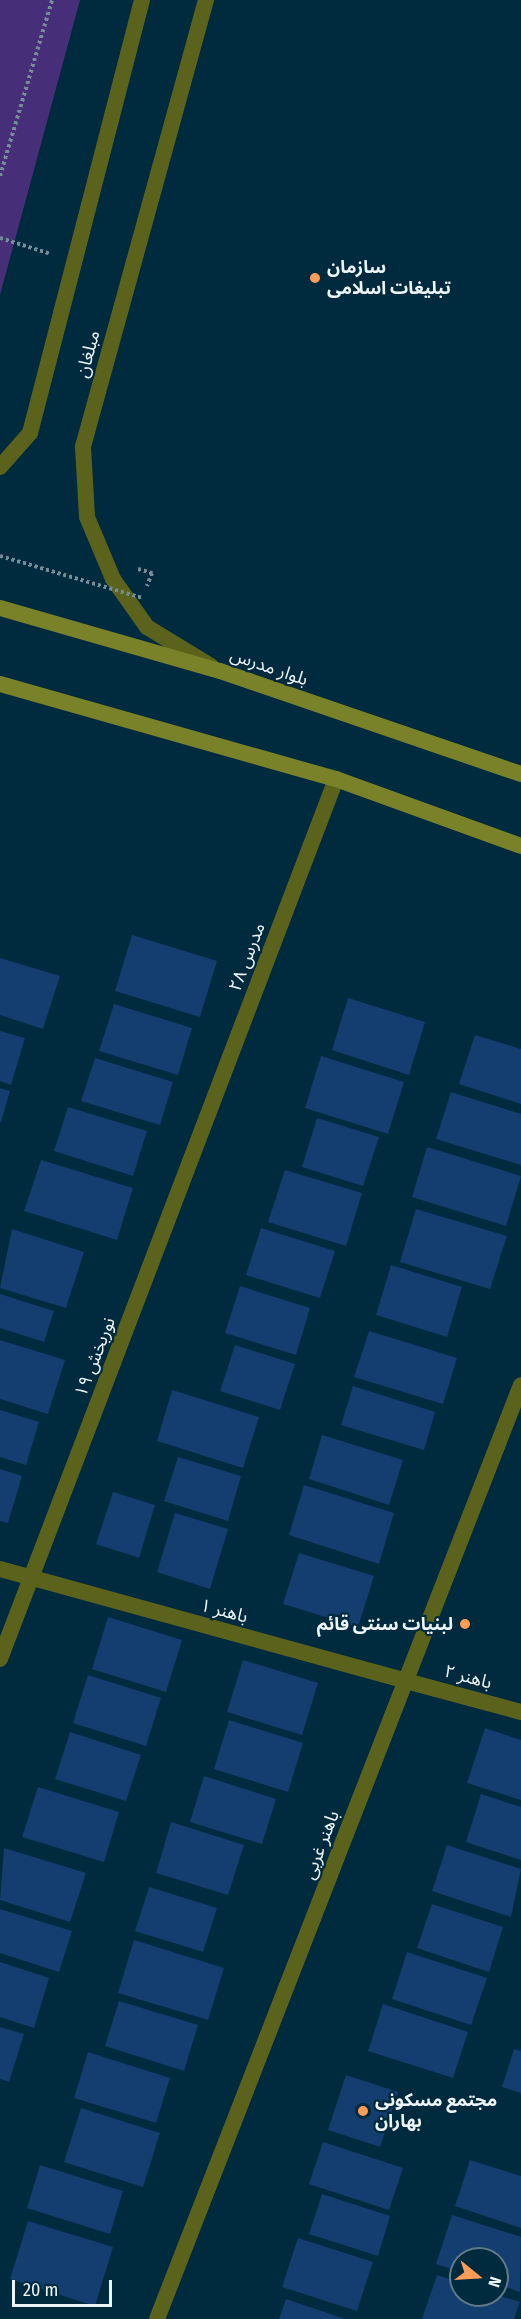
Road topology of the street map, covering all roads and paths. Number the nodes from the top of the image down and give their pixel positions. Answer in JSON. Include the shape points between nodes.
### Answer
{"nodes":[{"id":1,"x":52,"y":0,"type":"edge"},
{"id":2,"x":142,"y":0,"type":"edge"},
{"id":3,"x":206,"y":0,"type":"edge"},
{"id":4,"x":0,"y":176,"type":"edge"},
{"id":5,"x":0,"y":238,"type":"edge"},
{"id":6,"x":75,"y":261,"type":"junction"},
{"id":7,"x":0,"y":467,"type":"edge"},
{"id":8,"x":0,"y":556,"type":"edge"},
{"id":9,"x":143,"y":598,"type":"dead end"},
{"id":10,"x":0,"y":608,"type":"edge"},
{"id":11,"x":220,"y":671,"type":"junction"},
{"id":12,"x":0,"y":684,"type":"edge"},
{"id":13,"x":521,"y":774,"type":"edge"},
{"id":14,"x":336,"y":778,"type":"junction"},
{"id":15,"x":521,"y":846,"type":"edge"},
{"id":16,"x":195,"y":1150,"type":"joint"},
{"id":17,"x":521,"y":1385,"type":"edge"},
{"id":18,"x":0,"y":1569,"type":"edge"},
{"id":19,"x":33,"y":1578,"type":"junction"},
{"id":20,"x":0,"y":1659,"type":"edge"},
{"id":21,"x":406,"y":1681,"type":"junction"},
{"id":22,"x":521,"y":1712,"type":"edge"},
{"id":23,"x":157,"y":2319,"type":"edge"}],
"edges":[{"from":1,"to":4,"type":"path"},
{"from":2,"to":6,"type":"street","name":"مبلغان"},
{"from":3,"to":11,"type":"street","name":"مبلغان","via":[[83,447],[87,517],[113,579],[147,627]]},
{"from":5,"to":6,"type":"path"},
{"from":6,"to":7,"type":"street","name":"مبلغان","via":[[30,433]]},
{"from":8,"to":9,"type":"path","bridge":true},
{"from":10,"to":11,"type":"main road","name":"بلوار مدرس"},
{"from":11,"to":13,"type":"main road","name":"بلوار مدرس"},
{"from":12,"to":14,"type":"main road"},
{"from":14,"to":15,"type":"main road"},
{"from":14,"to":16,"type":"street","name":"مدرس ۲۸"},
{"from":16,"to":19,"type":"street","name":"نوربخش ۱۹"},
{"from":17,"to":21,"type":"street","name":"باهنر غربی"},
{"from":18,"to":19,"type":"street","name":"باهنر ۱"},
{"from":19,"to":20,"type":"street","name":"نوربخش ۱۹"},
{"from":19,"to":21,"type":"street","name":"باهنر ۱"},
{"from":21,"to":22,"type":"street","name":"باهنر ۲"},
{"from":21,"to":23,"type":"street","name":"باهنر غربی"}]}
